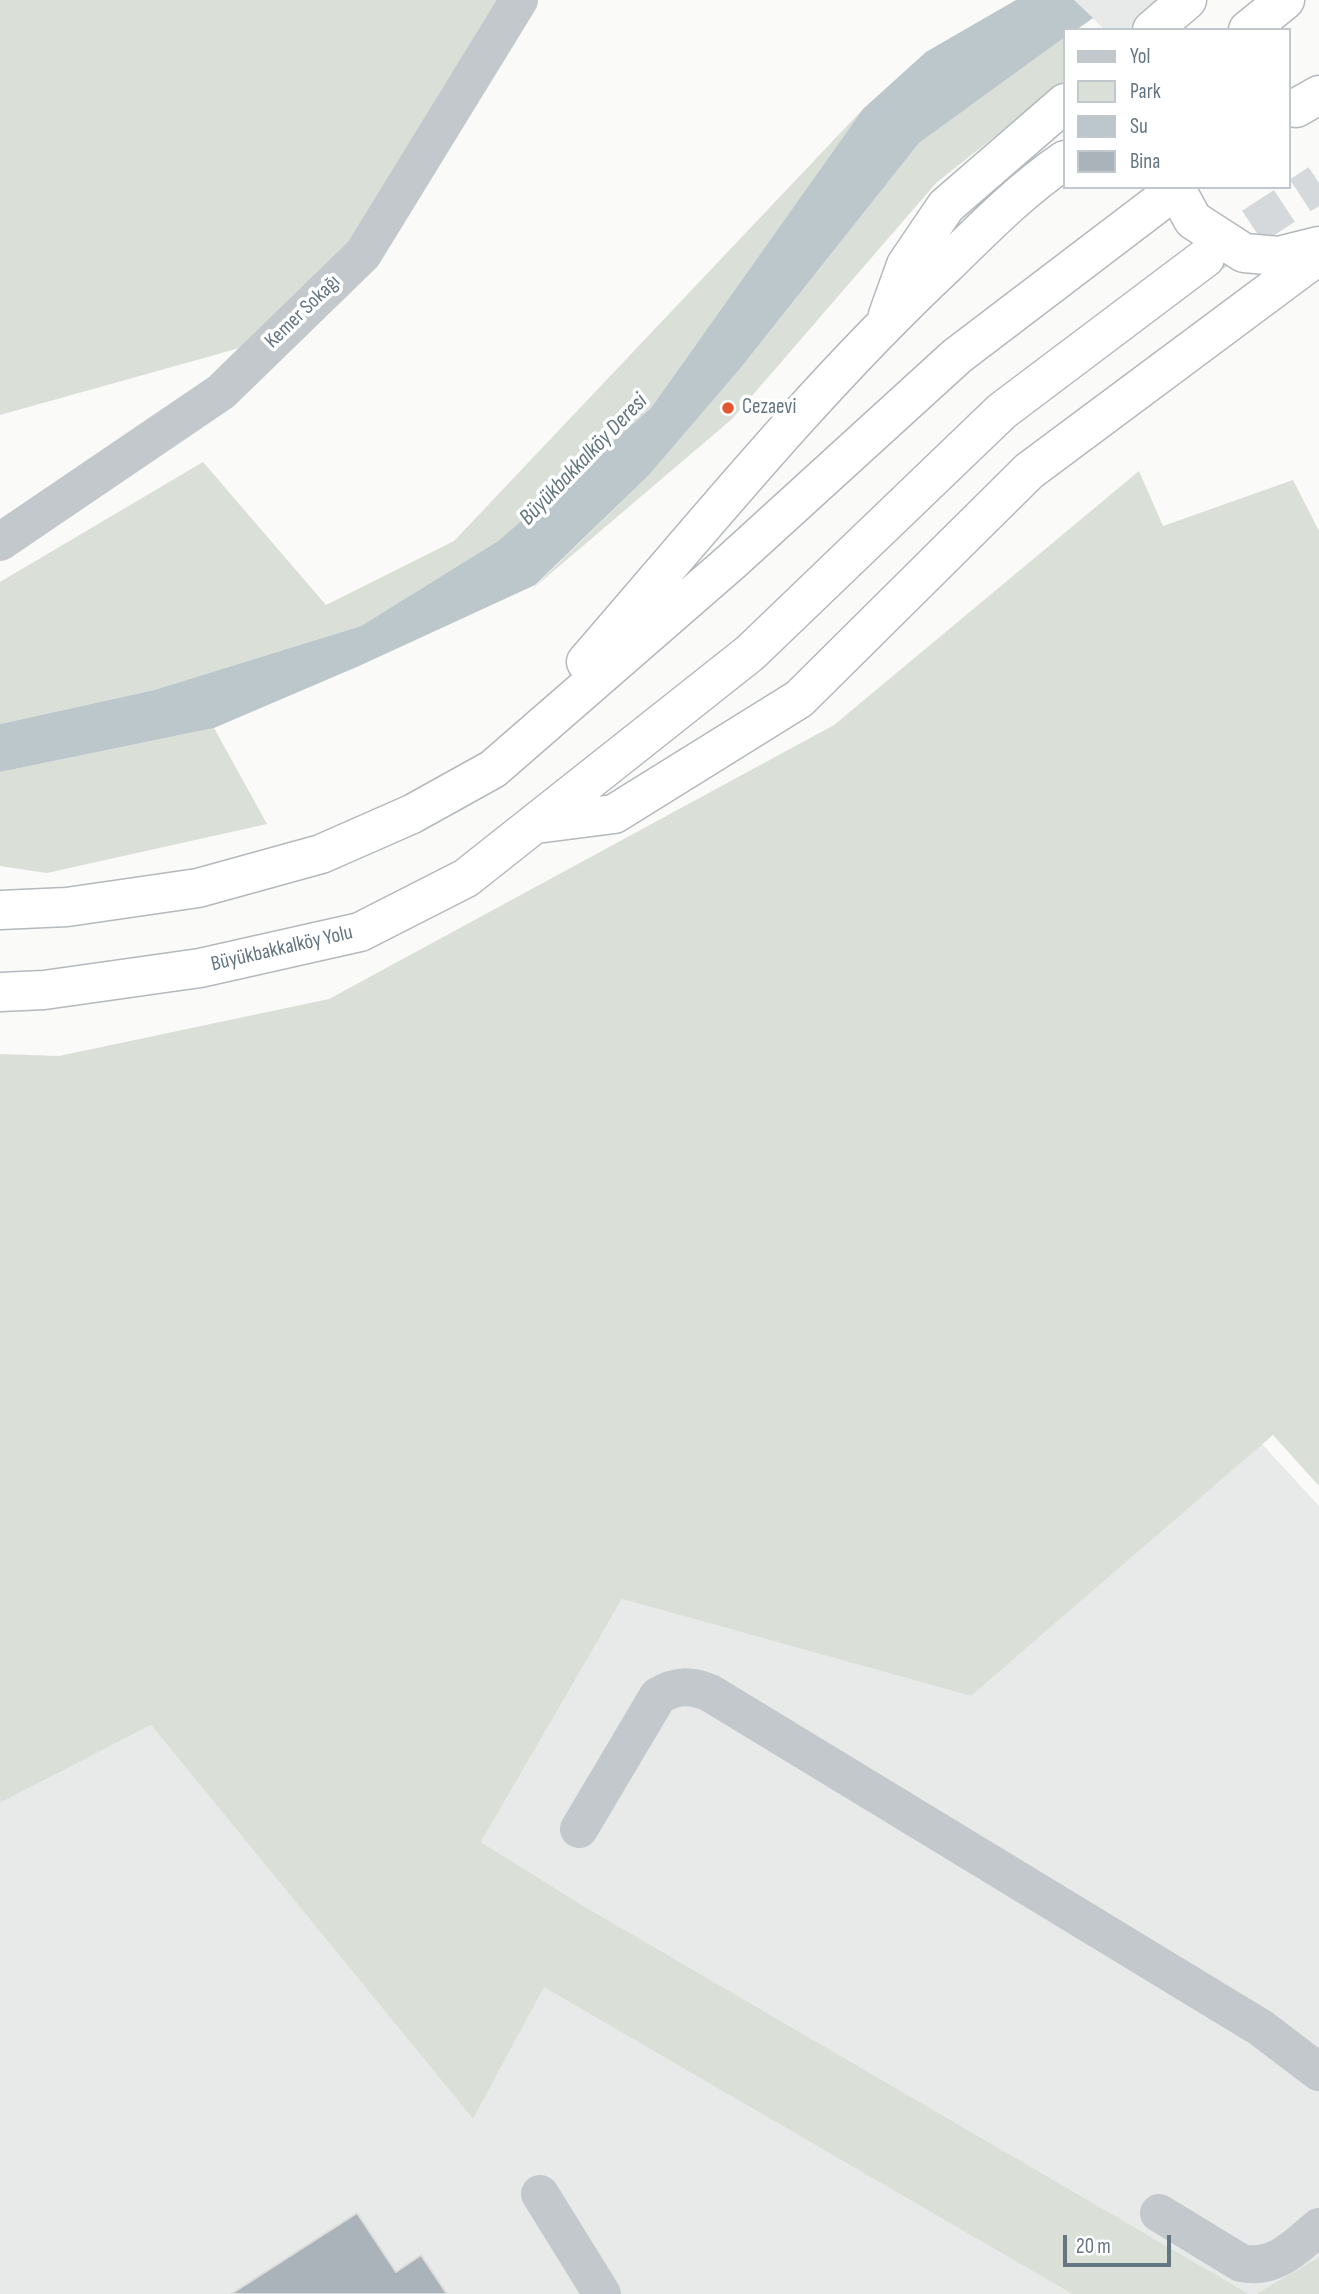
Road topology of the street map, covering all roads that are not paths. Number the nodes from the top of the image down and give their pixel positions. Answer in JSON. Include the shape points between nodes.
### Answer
{"nodes":[{"id":1,"x":519,"y":0,"type":"edge"},
{"id":2,"x":1187,"y":0,"type":"edge"},
{"id":3,"x":1285,"y":0,"type":"edge"},
{"id":4,"x":1154,"y":28,"type":"edge"},
{"id":5,"x":1250,"y":28,"type":"edge"},
{"id":6,"x":1064,"y":104,"type":"edge"},
{"id":7,"x":1064,"y":161,"type":"edge"},
{"id":8,"x":1169,"y":194,"type":"edge"},
{"id":9,"x":1319,"y":246,"type":"edge"},
{"id":10,"x":1319,"y":255,"type":"edge"},
{"id":11,"x":1205,"y":258,"type":"tunnel mouth"},
{"id":12,"x":886,"y":320,"type":"junction"},
{"id":13,"x":0,"y":542,"type":"edge"},
{"id":14,"x":493,"y":769,"type":"junction"},
{"id":15,"x":534,"y":825,"type":"junction"},
{"id":16,"x":0,"y":910,"type":"edge"},
{"id":17,"x":0,"y":992,"type":"edge"},
{"id":18,"x":579,"y":1829,"type":"dead end"},
{"id":19,"x":1319,"y":2072,"type":"edge"},
{"id":20,"x":540,"y":2194,"type":"dead end"},
{"id":21,"x":1159,"y":2213,"type":"dead end"},
{"id":22,"x":1319,"y":2228,"type":"edge"},
{"id":23,"x":602,"y":2294,"type":"edge"}],
"edges":[{"from":1,"to":13,"type":"street","name":"Kemer Sokağı","via":[[363,254],[222,392]]},
{"from":2,"to":4,"type":"highway"},
{"from":3,"to":5,"type":"highway"},
{"from":6,"to":12,"type":"highway","via":[[946,206],[906,265]]},
{"from":7,"to":12,"type":"highway","via":[[1033,182]]},
{"from":8,"to":9,"type":"highway","via":[[1193,220],[1244,253],[1279,256]]},
{"from":8,"to":14,"type":"highway","via":[[957,356],[731,562]]},
{"from":10,"to":15,"type":"highway","via":[[1029,471],[799,699],[614,814]]},
{"from":11,"to":15,"type":"highway","name":"Büyükbakkalköy Yolu","via":[[1002,411],[750,653]]},
{"from":12,"to":14,"type":"highway"},
{"from":14,"to":16,"type":"highway","via":[[412,814],[321,854],[198,888],[66,907]]},
{"from":15,"to":17,"type":"highway","name":"Büyükbakkalköy Yolu","via":[[466,878],[360,932],[200,968]]},
{"from":18,"to":19,"type":"street","via":[[658,1696],[696,1687],[1261,2028]]},
{"from":20,"to":23,"type":"street"},
{"from":21,"to":22,"type":"street","via":[[1241,2263],[1253,2265],[1276,2261]]}]}
